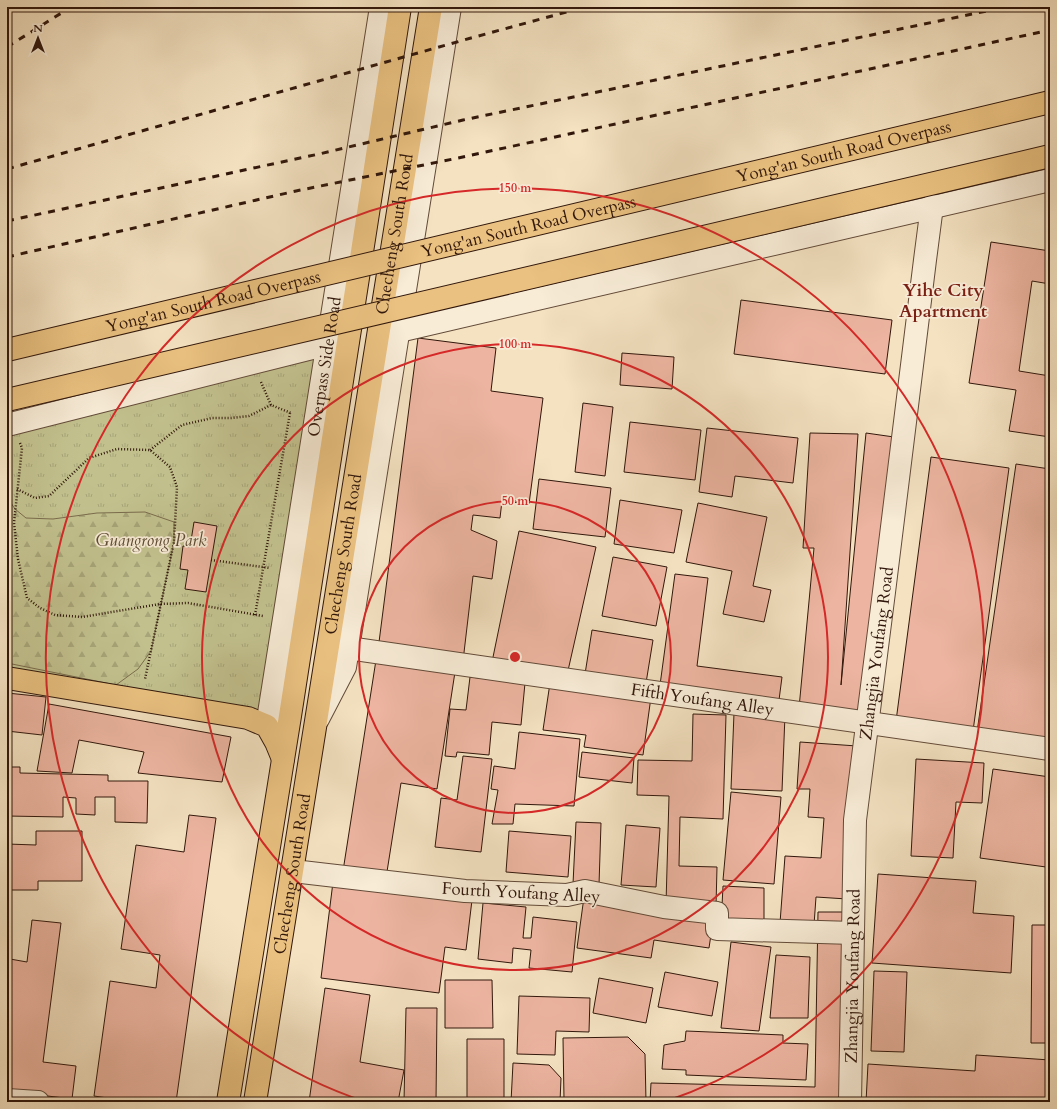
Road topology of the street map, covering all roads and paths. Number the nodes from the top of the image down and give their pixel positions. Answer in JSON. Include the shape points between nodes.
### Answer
{"nodes":[{"id":1,"x":381,"y":7,"type":"edge"},
{"id":2,"x":400,"y":7,"type":"edge"},
{"id":3,"x":431,"y":7,"type":"edge"},
{"id":4,"x":450,"y":7,"type":"edge"},
{"id":5,"x":1050,"y":102,"type":"edge"},
{"id":6,"x":1050,"y":156,"type":"edge"},
{"id":7,"x":1050,"y":180,"type":"edge"},
{"id":8,"x":932,"y":206,"type":"junction"},
{"id":9,"x":398,"y":331,"type":"junction"},
{"id":10,"x":328,"y":344,"type":"junction"},
{"id":11,"x":7,"y":350,"type":"edge"},
{"id":12,"x":257,"y":362,"type":"junction"},
{"id":13,"x":7,"y":400,"type":"edge"},
{"id":14,"x":271,"y":405,"type":"junction"},
{"id":15,"x":290,"y":413,"type":"junction"},
{"id":16,"x":316,"y":417,"type":"junction"},
{"id":17,"x":9,"y":425,"type":"edge"},
{"id":18,"x":150,"y":450,"type":"junction"},
{"id":19,"x":18,"y":489,"type":"junction"},
{"id":20,"x":211,"y":560,"type":"dead end"},
{"id":21,"x":263,"y":567,"type":"junction"},
{"id":22,"x":292,"y":572,"type":"junction"},
{"id":23,"x":160,"y":604,"type":"junction"},
{"id":24,"x":255,"y":615,"type":"junction"},
{"id":25,"x":284,"y":620,"type":"junction"},
{"id":26,"x":355,"y":650,"type":"dead end"},
{"id":27,"x":7,"y":678,"type":"edge"},
{"id":28,"x":140,"y":700,"type":"junction"},
{"id":29,"x":317,"y":722,"type":"junction"},
{"id":30,"x":868,"y":723,"type":"junction"},
{"id":31,"x":267,"y":726,"type":"junction"},
{"id":32,"x":1050,"y":749,"type":"edge"},
{"id":33,"x":283,"y":759,"type":"junction"},
{"id":34,"x":292,"y":871,"type":"junction"},
{"id":35,"x":853,"y":933,"type":"junction"},
{"id":36,"x":7,"y":1100,"type":"edge"},
{"id":37,"x":38,"y":1102,"type":"edge"},
{"id":38,"x":228,"y":1102,"type":"edge"},
{"id":39,"x":255,"y":1102,"type":"edge"},
{"id":40,"x":850,"y":1102,"type":"edge"}],
"edges":[{"from":1,"to":10,"type":"street","name":"Overpass Side Road"},
{"from":2,"to":33,"type":"main road","name":"Checheng South Road"},
{"from":3,"to":29,"type":"main road","name":"Checheng South Road"},
{"from":4,"to":9,"type":"street"},
{"from":5,"to":11,"type":"main road","name":"Yong'an South Road Overpass","bridge":true},
{"from":6,"to":13,"type":"main road","bridge":true},
{"from":7,"to":8,"type":"street"},
{"from":8,"to":9,"type":"street"},
{"from":8,"to":30,"type":"street","name":"Zhangjia Youfang Road"},
{"from":9,"to":29,"type":"street","via":[[345,667]]},
{"from":10,"to":12,"type":"street"},
{"from":10,"to":16,"type":"street","name":"Overpass Side Road"},
{"from":12,"to":14,"type":"path","via":[[260,379]]},
{"from":12,"to":17,"type":"street"},
{"from":14,"to":15,"type":"path"},
{"from":14,"to":18,"type":"path","via":[[249,416],[212,418],[182,425]]},
{"from":15,"to":16,"type":"path"},
{"from":15,"to":21,"type":"path"},
{"from":16,"to":22,"type":"street","name":"Overpass Side Road"},
{"from":17,"to":19,"type":"path","via":[[22,448]]},
{"from":18,"to":19,"type":"path","via":[[117,449],[89,458],[49,496],[35,498]]},
{"from":18,"to":23,"type":"path","via":[[170,468],[176,486],[174,542]]},
{"from":19,"to":23,"type":"path","via":[[14,523],[18,559],[27,598],[55,615],[82,617]]},
{"from":20,"to":21,"type":"path"},
{"from":21,"to":22,"type":"path"},
{"from":21,"to":24,"type":"path"},
{"from":22,"to":25,"type":"street","name":"Overpass Side Road"},
{"from":23,"to":24,"type":"path","via":[[188,603]]},
{"from":23,"to":28,"type":"path"},
{"from":24,"to":25,"type":"path"},
{"from":25,"to":31,"type":"street","name":"Overpass Side Road"},
{"from":26,"to":30,"type":"street","name":"Fifth Youfang Alley"},
{"from":27,"to":28,"type":"main road"},
{"from":28,"to":31,"type":"main road","via":[[248,718]]},
{"from":29,"to":34,"type":"main road","name":"Checheng South Road"},
{"from":30,"to":32,"type":"street","name":"Fifth Youfang Alley"},
{"from":30,"to":35,"type":"street","name":"Zhangjia Youfang Road","via":[[855,820]]},
{"from":31,"to":33,"type":"main road"},
{"from":33,"to":38,"type":"main road","name":"Checheng South Road"},
{"from":34,"to":35,"type":"street","name":"Fourth Youfang Alley","via":[[465,891],[567,895],[585,892],[664,907],[717,913],[717,929]]},
{"from":34,"to":39,"type":"main road","name":"Checheng South Road"},
{"from":35,"to":40,"type":"street","name":"Zhangjia Youfang Road"},
{"from":36,"to":37,"type":"street"}]}
